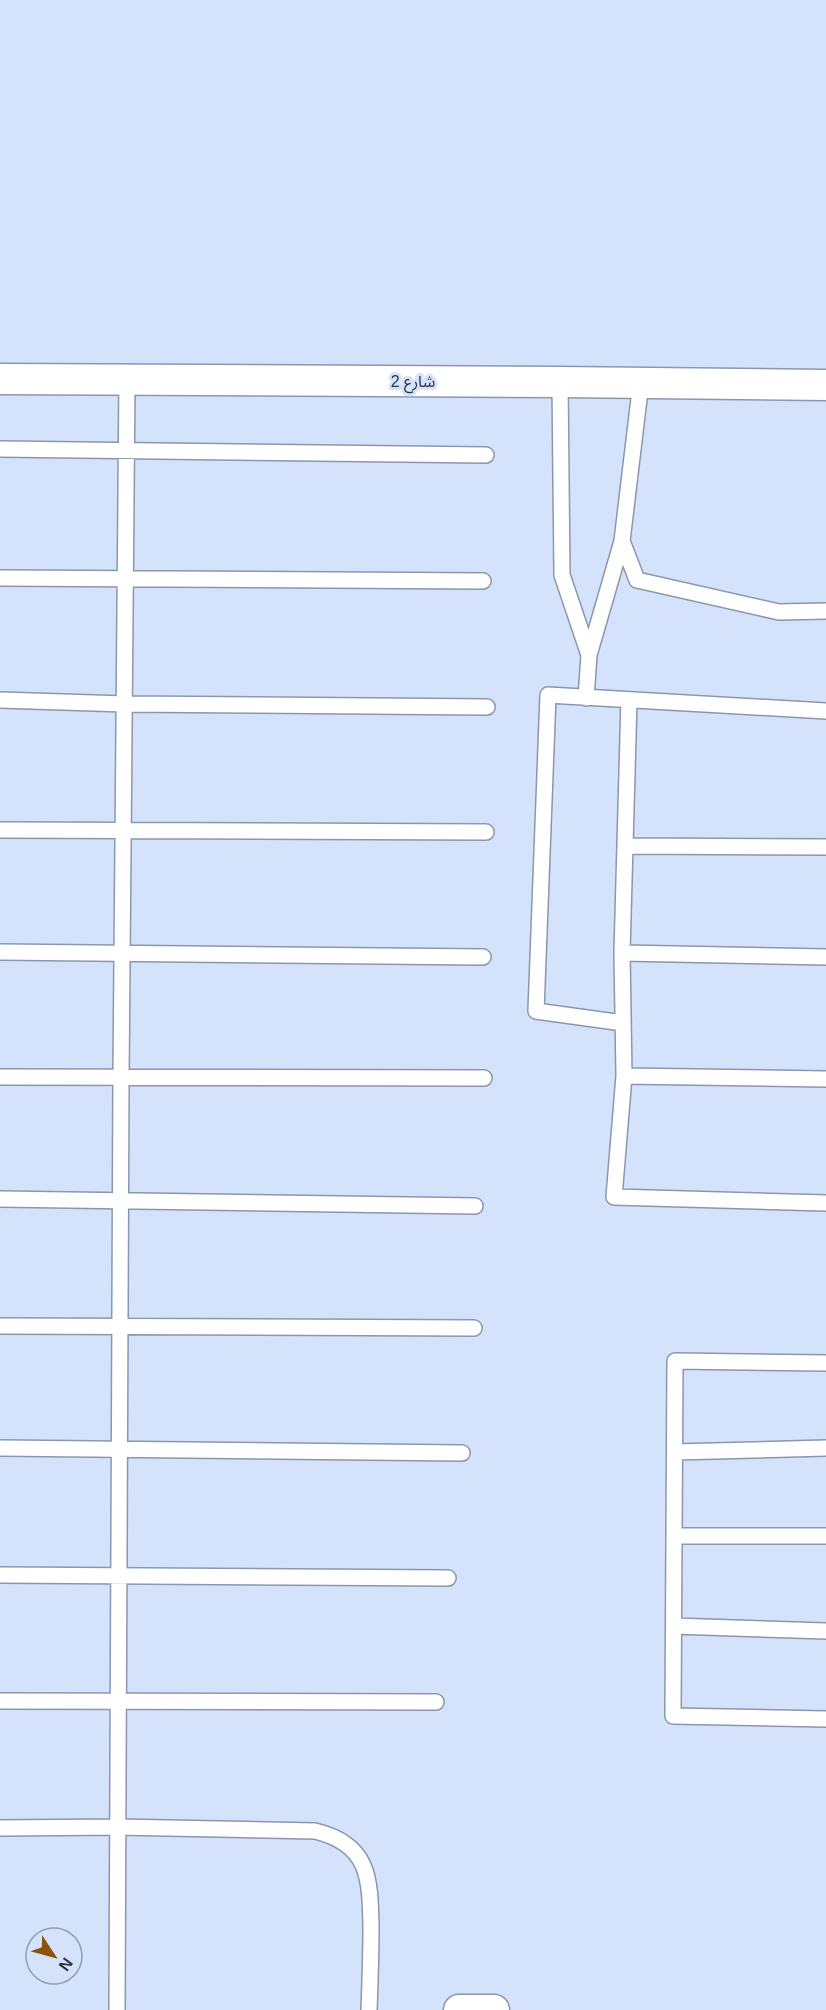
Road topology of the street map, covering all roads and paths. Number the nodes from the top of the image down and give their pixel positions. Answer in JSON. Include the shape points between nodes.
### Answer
{"nodes":[{"id":1,"x":0,"y":379,"type":"edge"},
{"id":2,"x":127,"y":380,"type":"junction"},
{"id":3,"x":560,"y":382,"type":"junction"},
{"id":4,"x":641,"y":382,"type":"junction"},
{"id":5,"x":826,"y":385,"type":"edge"},
{"id":6,"x":0,"y":449,"type":"edge"},
{"id":7,"x":127,"y":451,"type":"junction"},
{"id":8,"x":486,"y":455,"type":"dead end"},
{"id":9,"x":622,"y":541,"type":"junction"},
{"id":10,"x":0,"y":578,"type":"edge"},
{"id":11,"x":126,"y":578,"type":"junction"},
{"id":12,"x":483,"y":581,"type":"dead end"},
{"id":13,"x":826,"y":611,"type":"edge"},
{"id":14,"x":589,"y":655,"type":"junction"},
{"id":15,"x":586,"y":698,"type":"junction"},
{"id":16,"x":0,"y":700,"type":"edge"},
{"id":17,"x":629,"y":700,"type":"junction"},
{"id":18,"x":125,"y":704,"type":"junction"},
{"id":19,"x":487,"y":707,"type":"dead end"},
{"id":20,"x":826,"y":711,"type":"edge"},
{"id":21,"x":0,"y":830,"type":"edge"},
{"id":22,"x":123,"y":830,"type":"junction"},
{"id":23,"x":486,"y":832,"type":"dead end"},
{"id":24,"x":625,"y":846,"type":"junction"},
{"id":25,"x":826,"y":847,"type":"edge"},
{"id":26,"x":0,"y":952,"type":"edge"},
{"id":27,"x":122,"y":952,"type":"junction"},
{"id":28,"x":622,"y":953,"type":"junction"},
{"id":29,"x":483,"y":957,"type":"dead end"},
{"id":30,"x":826,"y":957,"type":"edge"},
{"id":31,"x":623,"y":1023,"type":"junction"},
{"id":32,"x":624,"y":1076,"type":"junction"},
{"id":33,"x":0,"y":1077,"type":"edge"},
{"id":34,"x":121,"y":1077,"type":"junction"},
{"id":35,"x":484,"y":1078,"type":"dead end"},
{"id":36,"x":826,"y":1079,"type":"edge"},
{"id":37,"x":0,"y":1199,"type":"edge"},
{"id":38,"x":121,"y":1201,"type":"junction"},
{"id":39,"x":826,"y":1203,"type":"edge"},
{"id":40,"x":475,"y":1206,"type":"dead end"},
{"id":41,"x":0,"y":1326,"type":"edge"},
{"id":42,"x":120,"y":1327,"type":"junction"},
{"id":43,"x":474,"y":1328,"type":"dead end"},
{"id":44,"x":826,"y":1363,"type":"edge"},
{"id":45,"x":0,"y":1448,"type":"edge"},
{"id":46,"x":826,"y":1448,"type":"edge"},
{"id":47,"x":120,"y":1450,"type":"junction"},
{"id":48,"x":675,"y":1452,"type":"junction"},
{"id":49,"x":462,"y":1453,"type":"dead end"},
{"id":50,"x":674,"y":1536,"type":"junction"},
{"id":51,"x":826,"y":1536,"type":"edge"},
{"id":52,"x":0,"y":1575,"type":"edge"},
{"id":53,"x":119,"y":1575,"type":"junction"},
{"id":54,"x":448,"y":1578,"type":"dead end"},
{"id":55,"x":674,"y":1626,"type":"junction"},
{"id":56,"x":826,"y":1631,"type":"edge"},
{"id":57,"x":0,"y":1701,"type":"edge"},
{"id":58,"x":118,"y":1702,"type":"junction"},
{"id":59,"x":436,"y":1702,"type":"dead end"},
{"id":60,"x":826,"y":1719,"type":"edge"},
{"id":61,"x":117,"y":1827,"type":"junction"},
{"id":62,"x":0,"y":1828,"type":"edge"},
{"id":63,"x":117,"y":2010,"type":"edge"},
{"id":64,"x":369,"y":2010,"type":"edge"},
{"id":65,"x":459,"y":2010,"type":"edge"},
{"id":66,"x":481,"y":2010,"type":"edge"},
{"id":67,"x":494,"y":2010,"type":"edge"}],
"edges":[{"from":1,"to":2,"type":"street","name":"شارع 2"},
{"from":2,"to":3,"type":"street","name":"شارع 2"},
{"from":2,"to":7,"type":"lane"},
{"from":3,"to":4,"type":"street","name":"شارع 2"},
{"from":3,"to":14,"type":"lane","via":[[561,575]]},
{"from":4,"to":5,"type":"street","name":"شارع 2"},
{"from":4,"to":9,"type":"lane"},
{"from":6,"to":7,"type":"lane"},
{"from":7,"to":8,"type":"lane"},
{"from":7,"to":11,"type":"lane"},
{"from":9,"to":13,"type":"lane","via":[[637,580],[779,612]]},
{"from":9,"to":14,"type":"lane"},
{"from":10,"to":11,"type":"lane"},
{"from":11,"to":12,"type":"lane"},
{"from":11,"to":18,"type":"lane"},
{"from":14,"to":15,"type":"lane"},
{"from":15,"to":17,"type":"lane"},
{"from":15,"to":31,"type":"lane","via":[[548,695],[536,1011]]},
{"from":16,"to":18,"type":"lane"},
{"from":17,"to":20,"type":"lane"},
{"from":17,"to":24,"type":"lane"},
{"from":18,"to":19,"type":"lane"},
{"from":18,"to":22,"type":"lane"},
{"from":21,"to":22,"type":"lane"},
{"from":22,"to":23,"type":"lane"},
{"from":22,"to":27,"type":"lane"},
{"from":24,"to":25,"type":"lane"},
{"from":24,"to":28,"type":"lane"},
{"from":26,"to":27,"type":"lane"},
{"from":27,"to":29,"type":"lane"},
{"from":27,"to":34,"type":"lane"},
{"from":28,"to":30,"type":"lane"},
{"from":28,"to":31,"type":"lane"},
{"from":31,"to":32,"type":"lane"},
{"from":32,"to":36,"type":"lane"},
{"from":32,"to":39,"type":"lane","via":[[615,1197]]},
{"from":33,"to":34,"type":"lane"},
{"from":34,"to":35,"type":"lane"},
{"from":34,"to":38,"type":"lane"},
{"from":37,"to":38,"type":"lane"},
{"from":38,"to":40,"type":"lane"},
{"from":38,"to":42,"type":"lane"},
{"from":41,"to":42,"type":"lane"},
{"from":42,"to":43,"type":"lane"},
{"from":42,"to":47,"type":"lane"},
{"from":44,"to":48,"type":"lane","via":[[675,1361]]},
{"from":45,"to":47,"type":"lane"},
{"from":46,"to":48,"type":"lane"},
{"from":47,"to":49,"type":"lane"},
{"from":47,"to":53,"type":"lane"},
{"from":48,"to":50,"type":"lane"},
{"from":50,"to":51,"type":"lane"},
{"from":50,"to":55,"type":"lane"},
{"from":52,"to":53,"type":"lane"},
{"from":53,"to":54,"type":"lane"},
{"from":53,"to":58,"type":"lane"},
{"from":55,"to":56,"type":"lane"},
{"from":55,"to":60,"type":"lane","via":[[673,1716]]},
{"from":57,"to":58,"type":"lane"},
{"from":58,"to":59,"type":"lane"},
{"from":58,"to":61,"type":"lane"},
{"from":61,"to":62,"type":"lane"},
{"from":61,"to":63,"type":"lane"},
{"from":61,"to":64,"type":"lane","via":[[315,1832],[344,1842],[355,1852],[369,1878]]},
{"from":65,"to":66,"type":"street"},
{"from":66,"to":67,"type":"street"}]}
